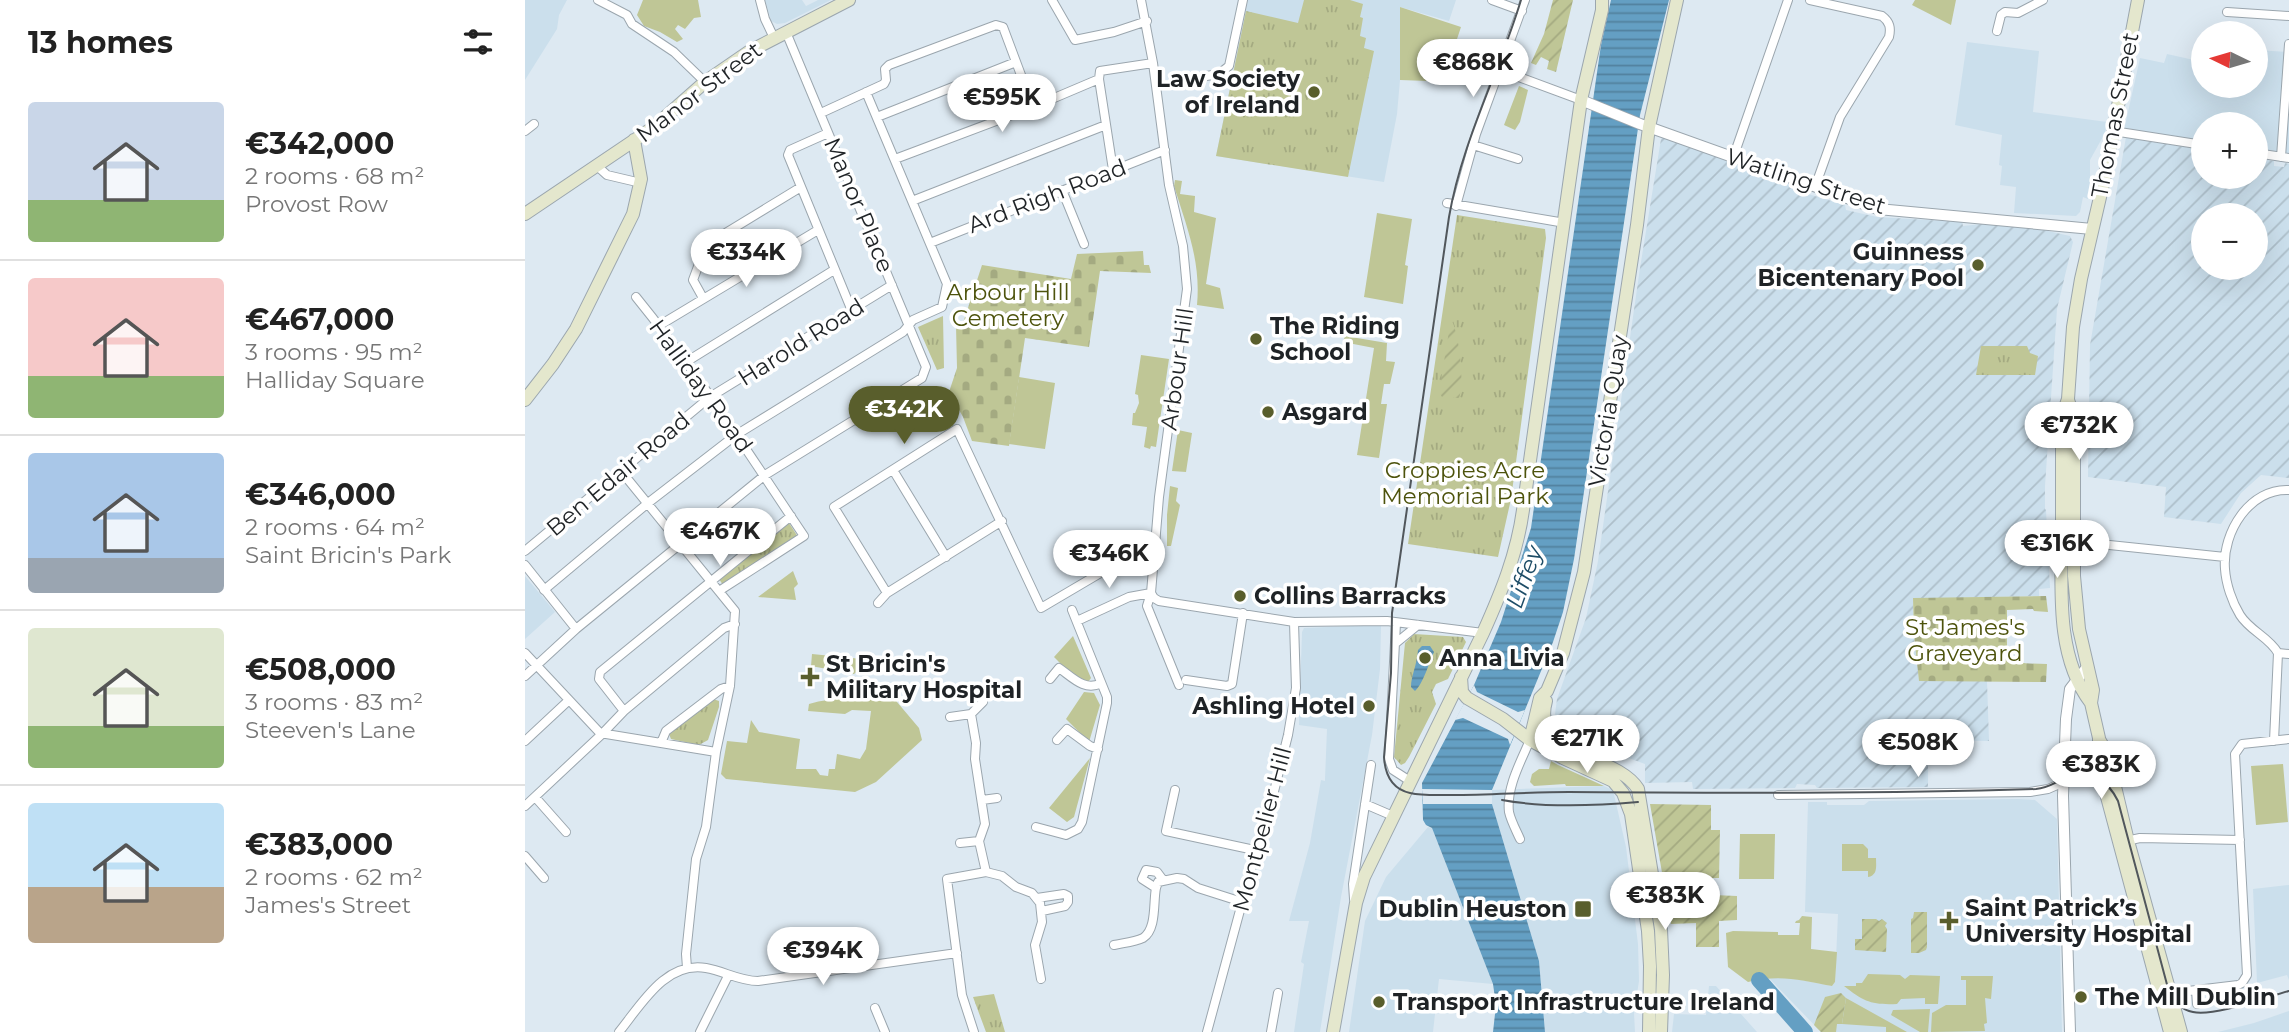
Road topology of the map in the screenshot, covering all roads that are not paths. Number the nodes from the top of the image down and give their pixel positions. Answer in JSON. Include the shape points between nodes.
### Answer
{"nodes":[{"id":1,"x":598,"y":0,"type":"edge"},
{"id":2,"x":760,"y":0,"type":"edge"},
{"id":3,"x":849,"y":0,"type":"edge"},
{"id":4,"x":1052,"y":0,"type":"edge"},
{"id":5,"x":1142,"y":0,"type":"edge"},
{"id":6,"x":1244,"y":0,"type":"edge"},
{"id":7,"x":1492,"y":0,"type":"edge"},
{"id":8,"x":1525,"y":0,"type":"edge"},
{"id":9,"x":1602,"y":0,"type":"edge"},
{"id":10,"x":1677,"y":0,"type":"edge"},
{"id":11,"x":1788,"y":0,"type":"edge"},
{"id":12,"x":1810,"y":0,"type":"edge"},
{"id":13,"x":2043,"y":0,"type":"edge"},
{"id":14,"x":2138,"y":0,"type":"edge"},
{"id":15,"x":1522,"y":11,"type":"junction"},
{"id":16,"x":2227,"y":12,"type":"dead end"},
{"id":17,"x":2289,"y":16,"type":"edge"},
{"id":18,"x":1147,"y":21,"type":"junction"},
{"id":19,"x":1997,"y":31,"type":"dead end"},
{"id":20,"x":780,"y":35,"type":"junction"},
{"id":21,"x":2289,"y":44,"type":"edge"},
{"id":22,"x":1016,"y":62,"type":"junction"},
{"id":23,"x":1153,"y":63,"type":"junction"},
{"id":24,"x":1500,"y":70,"type":"junction"},
{"id":25,"x":1200,"y":77,"type":"dead end"},
{"id":26,"x":1099,"y":79,"type":"junction"},
{"id":27,"x":705,"y":82,"type":"junction"},
{"id":28,"x":866,"y":92,"type":"junction"},
{"id":29,"x":1586,"y":102,"type":"junction"},
{"id":30,"x":1033,"y":107,"type":"junction"},
{"id":31,"x":821,"y":113,"type":"junction"},
{"id":32,"x":877,"y":117,"type":"junction"},
{"id":33,"x":534,"y":124,"type":"dead end"},
{"id":34,"x":1106,"y":125,"type":"junction"},
{"id":35,"x":1644,"y":125,"type":"junction"},
{"id":36,"x":525,"y":131,"type":"edge"},
{"id":37,"x":2113,"y":131,"type":"junction"},
{"id":38,"x":828,"y":133,"type":"junction"},
{"id":39,"x":635,"y":141,"type":"junction"},
{"id":40,"x":2191,"y":143,"type":"edge"},
{"id":41,"x":1473,"y":145,"type":"junction"},
{"id":42,"x":1165,"y":150,"type":"junction"},
{"id":43,"x":1733,"y":158,"type":"junction"},
{"id":44,"x":2285,"y":158,"type":"edge"},
{"id":45,"x":894,"y":159,"type":"junction"},
{"id":46,"x":1518,"y":159,"type":"dead end"},
{"id":47,"x":596,"y":165,"type":"junction"},
{"id":48,"x":1113,"y":170,"type":"junction"},
{"id":49,"x":641,"y":183,"type":"junction"},
{"id":50,"x":801,"y":187,"type":"junction"},
{"id":51,"x":1815,"y":187,"type":"junction"},
{"id":52,"x":1062,"y":191,"type":"junction"},
{"id":53,"x":912,"y":201,"type":"junction"},
{"id":54,"x":527,"y":209,"type":"edge"},
{"id":55,"x":1565,"y":223,"type":"junction"},
{"id":56,"x":2092,"y":229,"type":"junction"},
{"id":57,"x":818,"y":230,"type":"junction"},
{"id":58,"x":930,"y":243,"type":"junction"},
{"id":59,"x":1084,"y":244,"type":"dead end"},
{"id":60,"x":834,"y":270,"type":"junction"},
{"id":61,"x":892,"y":285,"type":"junction"},
{"id":62,"x":636,"y":297,"type":"dead end"},
{"id":63,"x":703,"y":298,"type":"junction"},
{"id":64,"x":852,"y":311,"type":"junction"},
{"id":65,"x":660,"y":326,"type":"junction"},
{"id":66,"x":909,"y":327,"type":"junction"},
{"id":67,"x":685,"y":362,"type":"junction"},
{"id":68,"x":710,"y":397,"type":"junction"},
{"id":69,"x":525,"y":400,"type":"edge"},
{"id":70,"x":736,"y":435,"type":"junction"},
{"id":71,"x":893,"y":470,"type":"junction"},
{"id":72,"x":621,"y":471,"type":"junction"},
{"id":73,"x":765,"y":475,"type":"junction"},
{"id":74,"x":2289,"y":490,"type":"edge"},
{"id":75,"x":648,"y":503,"type":"junction"},
{"id":76,"x":791,"y":516,"type":"junction"},
{"id":77,"x":1002,"y":522,"type":"junction"},
{"id":78,"x":2068,"y":541,"type":"junction"},
{"id":79,"x":681,"y":544,"type":"junction"},
{"id":80,"x":1155,"y":546,"type":"junction"},
{"id":81,"x":525,"y":551,"type":"edge"},
{"id":82,"x":2225,"y":558,"type":"junction"},
{"id":83,"x":942,"y":559,"type":"junction"},
{"id":84,"x":525,"y":565,"type":"edge"},
{"id":85,"x":712,"y":582,"type":"junction"},
{"id":86,"x":544,"y":590,"type":"junction"},
{"id":87,"x":719,"y":591,"type":"junction"},
{"id":88,"x":887,"y":593,"type":"junction"},
{"id":89,"x":1151,"y":593,"type":"junction"},
{"id":90,"x":878,"y":603,"type":"dead end"},
{"id":91,"x":1072,"y":610,"type":"dead end"},
{"id":92,"x":1243,"y":613,"type":"junction"},
{"id":93,"x":1077,"y":621,"type":"junction"},
{"id":94,"x":1294,"y":622,"type":"junction"},
{"id":95,"x":1397,"y":623,"type":"junction"},
{"id":96,"x":735,"y":624,"type":"junction"},
{"id":97,"x":1418,"y":625,"type":"junction"},
{"id":98,"x":576,"y":629,"type":"junction"},
{"id":99,"x":1483,"y":633,"type":"junction"},
{"id":100,"x":1396,"y":644,"type":"junction"},
{"id":101,"x":525,"y":653,"type":"edge"},
{"id":102,"x":2278,"y":653,"type":"junction"},
{"id":103,"x":2289,"y":654,"type":"edge"},
{"id":104,"x":537,"y":665,"type":"junction"},
{"id":105,"x":2087,"y":667,"type":"junction"},
{"id":106,"x":525,"y":676,"type":"edge"},
{"id":107,"x":1461,"y":676,"type":"junction"},
{"id":108,"x":2077,"y":678,"type":"junction"},
{"id":109,"x":1049,"y":679,"type":"dead end"},
{"id":110,"x":1101,"y":683,"type":"junction"},
{"id":111,"x":730,"y":686,"type":"junction"},
{"id":112,"x":1547,"y":691,"type":"junction"},
{"id":113,"x":568,"y":701,"type":"junction"},
{"id":114,"x":983,"y":702,"type":"dead end"},
{"id":115,"x":2091,"y":704,"type":"junction"},
{"id":116,"x":1480,"y":707,"type":"junction"},
{"id":117,"x":624,"y":710,"type":"junction"},
{"id":118,"x":971,"y":714,"type":"junction"},
{"id":119,"x":1535,"y":714,"type":"junction"},
{"id":120,"x":950,"y":717,"type":"dead end"},
{"id":121,"x":1518,"y":726,"type":"junction"},
{"id":122,"x":1437,"y":727,"type":"junction"},
{"id":123,"x":602,"y":734,"type":"junction"},
{"id":124,"x":2289,"y":739,"type":"edge"},
{"id":125,"x":1057,"y":740,"type":"dead end"},
{"id":126,"x":1530,"y":740,"type":"junction"},
{"id":127,"x":525,"y":741,"type":"edge"},
{"id":128,"x":2274,"y":741,"type":"junction"},
{"id":129,"x":661,"y":743,"type":"junction"},
{"id":130,"x":1098,"y":749,"type":"junction"},
{"id":131,"x":716,"y":752,"type":"junction"},
{"id":132,"x":2103,"y":754,"type":"junction"},
{"id":133,"x":2065,"y":756,"type":"junction"},
{"id":134,"x":1371,"y":765,"type":"dead end"},
{"id":135,"x":1410,"y":781,"type":"junction"},
{"id":136,"x":2064,"y":782,"type":"junction"},
{"id":137,"x":1175,"y":790,"type":"dead end"},
{"id":138,"x":1778,"y":795,"type":"dead end"},
{"id":139,"x":535,"y":797,"type":"junction"},
{"id":140,"x":997,"y":798,"type":"dead end"},
{"id":141,"x":982,"y":800,"type":"junction"},
{"id":142,"x":1365,"y":804,"type":"junction"},
{"id":143,"x":525,"y":806,"type":"edge"},
{"id":144,"x":1393,"y":816,"type":"junction"},
{"id":145,"x":1036,"y":827,"type":"dead end"},
{"id":146,"x":566,"y":832,"type":"dead end"},
{"id":147,"x":1520,"y":839,"type":"dead end"},
{"id":148,"x":2240,"y":839,"type":"junction"},
{"id":149,"x":979,"y":841,"type":"junction"},
{"id":150,"x":2124,"y":842,"type":"junction"},
{"id":151,"x":960,"y":843,"type":"dead end"},
{"id":152,"x":1259,"y":851,"type":"junction"},
{"id":153,"x":525,"y":856,"type":"edge"},
{"id":154,"x":986,"y":873,"type":"junction"},
{"id":155,"x":544,"y":878,"type":"dead end"},
{"id":156,"x":1163,"y":880,"type":"junction"},
{"id":157,"x":1156,"y":888,"type":"junction"},
{"id":158,"x":1037,"y":898,"type":"junction"},
{"id":159,"x":1242,"y":902,"type":"junction"},
{"id":160,"x":1042,"y":911,"type":"junction"},
{"id":161,"x":1355,"y":913,"type":"junction"},
{"id":162,"x":1114,"y":946,"type":"dead end"},
{"id":163,"x":957,"y":953,"type":"junction"},
{"id":164,"x":687,"y":968,"type":"junction"},
{"id":165,"x":728,"y":976,"type":"junction"},
{"id":166,"x":1041,"y":979,"type":"dead end"},
{"id":167,"x":1278,"y":993,"type":"dead end"},
{"id":168,"x":2197,"y":1004,"type":"dead end"},
{"id":169,"x":875,"y":1008,"type":"dead end"},
{"id":170,"x":619,"y":1032,"type":"edge"},
{"id":171,"x":700,"y":1032,"type":"edge"},
{"id":172,"x":885,"y":1032,"type":"edge"},
{"id":173,"x":974,"y":1032,"type":"edge"},
{"id":174,"x":1207,"y":1032,"type":"edge"},
{"id":175,"x":1271,"y":1032,"type":"edge"},
{"id":176,"x":1333,"y":1032,"type":"edge"},
{"id":177,"x":1649,"y":1032,"type":"edge"},
{"id":178,"x":1661,"y":1032,"type":"edge"},
{"id":179,"x":2070,"y":1032,"type":"edge"},
{"id":180,"x":2170,"y":1032,"type":"edge"},
{"id":181,"x":2181,"y":1032,"type":"edge"}],
"edges":[{"from":1,"to":27,"type":"street","via":[[627,15],[632,24],[674,52]]},
{"from":2,"to":20,"type":"street","name":"Manor Place","via":[[765,19]]},
{"from":3,"to":20,"type":"main road","name":"Manor Street"},
{"from":4,"to":18,"type":"street","via":[[1077,41]]},
{"from":5,"to":18,"type":"street","name":"Arbour Hill"},
{"from":6,"to":25,"type":"street","via":[[1229,66],[1219,74]]},
{"from":7,"to":15,"type":"street"},
{"from":8,"to":15,"type":"street"},
{"from":9,"to":29,"type":"main road"},
{"from":10,"to":35,"type":"main road","name":"Victoria Quay"},
{"from":11,"to":43,"type":"street"},
{"from":12,"to":51,"type":"street","via":[[1882,16],[1891,28],[1840,117]]},
{"from":13,"to":19,"type":"street","via":[[2018,13],[2005,12]]},
{"from":14,"to":37,"type":"main road","name":"Thomas Street"},
{"from":15,"to":24,"type":"street"},
{"from":16,"to":17,"type":"street"},
{"from":18,"to":23,"type":"street","name":"Arbour Hill"},
{"from":20,"to":27,"type":"main road","name":"Manor Street"},
{"from":20,"to":31,"type":"street","name":"Manor Place"},
{"from":21,"to":44,"type":"street"},
{"from":22,"to":28,"type":"street","via":[[1003,27],[986,27],[889,65],[884,83]]},
{"from":22,"to":30,"type":"street"},
{"from":22,"to":32,"type":"street"},
{"from":23,"to":26,"type":"street","via":[[1104,69]]},
{"from":23,"to":42,"type":"street","name":"Arbour Hill"},
{"from":24,"to":29,"type":"street"},
{"from":24,"to":41,"type":"street"},
{"from":26,"to":30,"type":"street"},
{"from":26,"to":34,"type":"street"},
{"from":27,"to":39,"type":"main road","name":"Manor Street"},
{"from":28,"to":31,"type":"street"},
{"from":28,"to":32,"type":"street"},
{"from":29,"to":35,"type":"street","name":"Watling Street"},
{"from":29,"to":55,"type":"main road"},
{"from":30,"to":45,"type":"street"},
{"from":31,"to":38,"type":"street","name":"Manor Place"},
{"from":32,"to":45,"type":"street"},
{"from":33,"to":36,"type":"street"},
{"from":34,"to":48,"type":"street"},
{"from":34,"to":53,"type":"street"},
{"from":35,"to":43,"type":"street","name":"Watling Street"},
{"from":35,"to":112,"type":"main road","name":"Victoria Quay","via":[[1637,225],[1584,572],[1563,653]]},
{"from":37,"to":40,"type":"street"},
{"from":37,"to":56,"type":"main road","name":"Thomas Street"},
{"from":38,"to":50,"type":"street","via":[[788,152]]},
{"from":38,"to":61,"type":"street","name":"Manor Place"},
{"from":39,"to":47,"type":"main road","name":"Manor Street"},
{"from":39,"to":49,"type":"main road"},
{"from":41,"to":46,"type":"street"},
{"from":41,"to":55,"type":"street","via":[[1451,204]]},
{"from":42,"to":48,"type":"street","name":"Ard Righ Road"},
{"from":42,"to":80,"type":"street","name":"Arbour Hill","via":[[1187,289]]},
{"from":43,"to":51,"type":"street","name":"Watling Street"},
{"from":45,"to":53,"type":"street"},
{"from":47,"to":49,"type":"street","via":[[607,175]]},
{"from":47,"to":54,"type":"main road","name":"Manor Street"},
{"from":48,"to":52,"type":"street","name":"Ard Righ Road"},
{"from":49,"to":69,"type":"main road","via":[[626,230],[576,329]]},
{"from":50,"to":57,"type":"street"},
{"from":50,"to":63,"type":"street","via":[[706,245],[693,280]]},
{"from":51,"to":56,"type":"street","name":"Watling Street","via":[[1878,209]]},
{"from":52,"to":58,"type":"street","name":"Ard Righ Road"},
{"from":52,"to":59,"type":"street"},
{"from":53,"to":58,"type":"street"},
{"from":55,"to":99,"type":"main road","via":[[1521,526],[1503,589]]},
{"from":56,"to":78,"type":"main road","name":"Thomas Street","via":[[2073,327]]},
{"from":57,"to":60,"type":"street"},
{"from":57,"to":63,"type":"street"},
{"from":58,"to":66,"type":"street","via":[[947,285],[946,296],[942,307],[913,320]]},
{"from":60,"to":64,"type":"street"},
{"from":60,"to":67,"type":"street"},
{"from":61,"to":64,"type":"street","name":"Harold Road"},
{"from":61,"to":66,"type":"street","name":"Manor Place"},
{"from":62,"to":65,"type":"street","name":"Halliday Road"},
{"from":63,"to":65,"type":"street"},
{"from":64,"to":68,"type":"street","name":"Harold Road"},
{"from":65,"to":67,"type":"street","name":"Halliday Road"},
{"from":66,"to":70,"type":"street"},
{"from":66,"to":73,"type":"street","name":"Manor Place","via":[[926,367],[922,378]]},
{"from":67,"to":68,"type":"street","name":"Halliday Road"},
{"from":68,"to":70,"type":"street","name":"Halliday Road"},
{"from":68,"to":72,"type":"street","name":"Ben Edair Road"},
{"from":70,"to":73,"type":"street","name":"Halliday Road"},
{"from":70,"to":75,"type":"street"},
{"from":71,"to":77,"type":"street","via":[[957,429]]},
{"from":71,"to":83,"type":"street"},
{"from":71,"to":88,"type":"street","via":[[835,508]]},
{"from":72,"to":75,"type":"street"},
{"from":72,"to":81,"type":"street","name":"Ben Edair Road"},
{"from":73,"to":76,"type":"street","name":"Halliday Road"},
{"from":73,"to":79,"type":"street"},
{"from":74,"to":82,"type":"street","via":[[2266,494],[2243,512],[2229,537]]},
{"from":75,"to":79,"type":"street"},
{"from":75,"to":86,"type":"street"},
{"from":76,"to":85,"type":"street"},
{"from":76,"to":87,"type":"street","via":[[804,537]]},
{"from":77,"to":80,"type":"street","via":[[1041,608],[1141,548]]},
{"from":77,"to":83,"type":"street"},
{"from":78,"to":82,"type":"street"},
{"from":78,"to":105,"type":"main road"},
{"from":78,"to":108,"type":"main road","via":[[2065,630]]},
{"from":79,"to":85,"type":"street"},
{"from":79,"to":98,"type":"street"},
{"from":80,"to":89,"type":"street","name":"Arbour Hill"},
{"from":82,"to":102,"type":"street","via":[[2227,582],[2240,615]]},
{"from":83,"to":88,"type":"street"},
{"from":84,"to":86,"type":"street"},
{"from":85,"to":87,"type":"street"},
{"from":85,"to":117,"type":"street","via":[[600,672],[599,678]]},
{"from":86,"to":98,"type":"street"},
{"from":87,"to":96,"type":"street","via":[[735,611]]},
{"from":88,"to":90,"type":"street"},
{"from":89,"to":92,"type":"street","via":[[1159,601]]},
{"from":89,"to":92,"type":"street","name":"Arbour Hill","via":[[1149,614],[1183,682],[1232,684]]},
{"from":89,"to":93,"type":"street","via":[[1129,597]]},
{"from":91,"to":93,"type":"street"},
{"from":92,"to":94,"type":"street"},
{"from":93,"to":110,"type":"street"},
{"from":94,"to":95,"type":"street"},
{"from":94,"to":152,"type":"street","name":"Montpelier Hill","via":[[1296,688]]},
{"from":95,"to":97,"type":"street"},
{"from":95,"to":100,"type":"street"},
{"from":96,"to":111,"type":"street"},
{"from":96,"to":117,"type":"street","via":[[724,628]]},
{"from":97,"to":99,"type":"street"},
{"from":97,"to":100,"type":"street"},
{"from":98,"to":104,"type":"street"},
{"from":99,"to":107,"type":"main road"},
{"from":100,"to":135,"type":"street","via":[[1389,759],[1393,771]]},
{"from":101,"to":104,"type":"street"},
{"from":102,"to":103,"type":"street"},
{"from":102,"to":128,"type":"street"},
{"from":104,"to":106,"type":"street"},
{"from":104,"to":113,"type":"street"},
{"from":105,"to":108,"type":"street"},
{"from":105,"to":115,"type":"main road"},
{"from":107,"to":116,"type":"main road","via":[[1462,692]]},
{"from":107,"to":122,"type":"main road"},
{"from":108,"to":115,"type":"main road"},
{"from":108,"to":133,"type":"street","via":[[2068,696]]},
{"from":109,"to":110,"type":"street","via":[[1059,668],[1089,687]]},
{"from":110,"to":130,"type":"street","via":[[1107,703]]},
{"from":111,"to":129,"type":"street","via":[[666,731]]},
{"from":111,"to":131,"type":"street"},
{"from":112,"to":119,"type":"main road","name":"Victoria Quay"},
{"from":112,"to":178,"type":"main road","name":"Victoria Quay","via":[[1543,713],[1548,733],[1571,750],[1621,772],[1638,789],[1661,929]]},
{"from":113,"to":123,"type":"street"},
{"from":113,"to":127,"type":"street"},
{"from":114,"to":118,"type":"street"},
{"from":115,"to":132,"type":"main road"},
{"from":116,"to":121,"type":"main road"},
{"from":116,"to":122,"type":"main road","via":[[1455,707]]},
{"from":117,"to":123,"type":"street"},
{"from":118,"to":120,"type":"street"},
{"from":118,"to":141,"type":"street"},
{"from":119,"to":121,"type":"main road"},
{"from":119,"to":126,"type":"main road","name":"Victoria Quay"},
{"from":121,"to":126,"type":"main road"},
{"from":122,"to":135,"type":"main road"},
{"from":123,"to":129,"type":"street"},
{"from":123,"to":139,"type":"street"},
{"from":124,"to":128,"type":"street"},
{"from":125,"to":130,"type":"street","via":[[1067,729]]},
{"from":126,"to":147,"type":"street","name":"Victoria Quay","via":[[1510,794],[1509,813]]},
{"from":126,"to":177,"type":"main road","via":[[1613,781],[1628,803],[1648,931]]},
{"from":128,"to":148,"type":"street","via":[[2247,743],[2236,750]]},
{"from":129,"to":131,"type":"street"},
{"from":130,"to":145,"type":"street","via":[[1078,829],[1066,835]]},
{"from":131,"to":164,"type":"street","via":[[697,859]]},
{"from":132,"to":133,"type":"street"},
{"from":132,"to":150,"type":"main road","via":[[2103,782]]},
{"from":133,"to":136,"type":"street"},
{"from":134,"to":142,"type":"street"},
{"from":135,"to":144,"type":"main road"},
{"from":136,"to":138,"type":"street","via":[[2038,792]]},
{"from":136,"to":179,"type":"street"},
{"from":137,"to":152,"type":"street","via":[[1167,831]]},
{"from":139,"to":143,"type":"street"},
{"from":139,"to":146,"type":"street"},
{"from":140,"to":141,"type":"street"},
{"from":141,"to":149,"type":"street","via":[[985,824]]},
{"from":142,"to":144,"type":"street"},
{"from":142,"to":161,"type":"street","via":[[1353,884]]},
{"from":144,"to":161,"type":"main road","via":[[1364,877]]},
{"from":148,"to":150,"type":"street","via":[[2140,838]]},
{"from":148,"to":168,"type":"street","via":[[2247,975],[2242,984],[2192,990]]},
{"from":149,"to":151,"type":"street"},
{"from":149,"to":154,"type":"street"},
{"from":150,"to":180,"type":"main road"},
{"from":150,"to":181,"type":"main road"},
{"from":152,"to":159,"type":"street","name":"Montpelier Hill"},
{"from":153,"to":155,"type":"street"},
{"from":154,"to":158,"type":"street","via":[[1002,876]]},
{"from":154,"to":163,"type":"street","via":[[947,879]]},
{"from":156,"to":157,"type":"street"},
{"from":156,"to":157,"type":"street","via":[[1157,872],[1146,870],[1142,879]]},
{"from":156,"to":159,"type":"street","via":[[1184,879]]},
{"from":157,"to":162,"type":"street","via":[[1148,933]]},
{"from":158,"to":160,"type":"street"},
{"from":158,"to":160,"type":"street","via":[[1068,896],[1065,906]]},
{"from":159,"to":174,"type":"street","name":"Montpelier Hill"},
{"from":160,"to":166,"type":"street","via":[[1035,945]]},
{"from":161,"to":176,"type":"main road"},
{"from":163,"to":165,"type":"street","via":[[758,981]]},
{"from":163,"to":173,"type":"street","via":[[962,995]]},
{"from":164,"to":165,"type":"street","via":[[707,968]]},
{"from":164,"to":170,"type":"street","via":[[663,980]]},
{"from":165,"to":171,"type":"street"},
{"from":167,"to":175,"type":"street"},
{"from":169,"to":172,"type":"street"}]}
